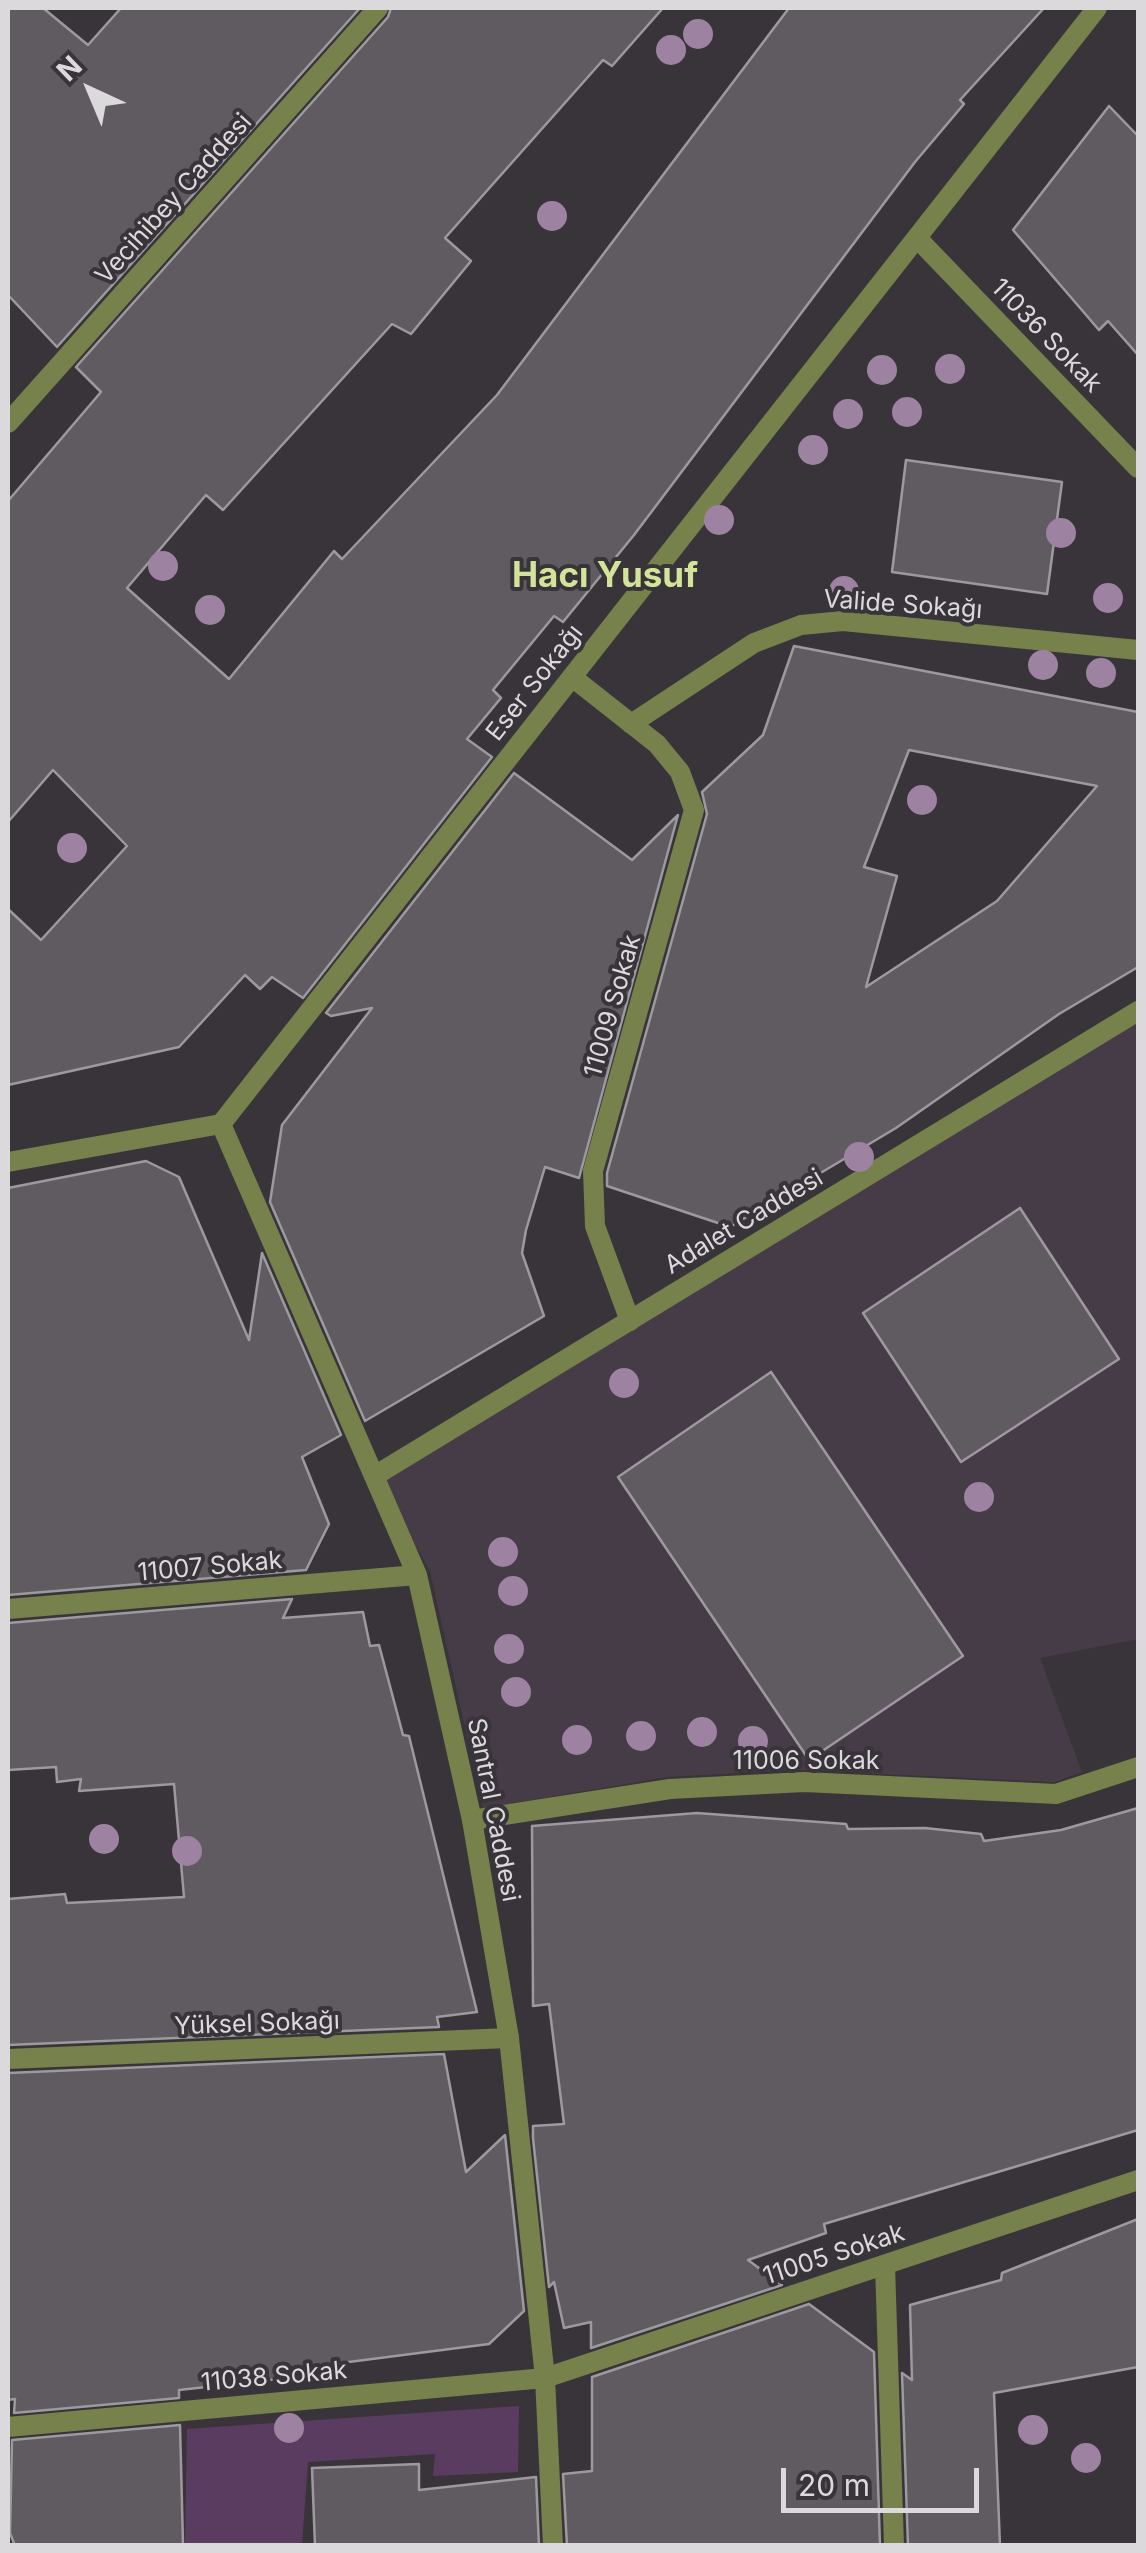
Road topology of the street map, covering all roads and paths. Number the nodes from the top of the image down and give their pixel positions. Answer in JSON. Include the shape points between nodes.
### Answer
{"nodes":[{"id":1,"x":378,"y":8,"type":"edge"},
{"id":2,"x":1097,"y":8,"type":"edge"},
{"id":3,"x":918,"y":239,"type":"junction"},
{"id":4,"x":8,"y":423,"type":"edge"},
{"id":5,"x":1138,"y":468,"type":"edge"},
{"id":6,"x":1138,"y":650,"type":"edge"},
{"id":7,"x":572,"y":676,"type":"junction"},
{"id":8,"x":630,"y":724,"type":"junction"},
{"id":9,"x":1138,"y":1011,"type":"edge"},
{"id":10,"x":222,"y":1124,"type":"junction"},
{"id":11,"x":8,"y":1162,"type":"edge"},
{"id":12,"x":630,"y":1321,"type":"junction"},
{"id":13,"x":376,"y":1475,"type":"junction"},
{"id":14,"x":418,"y":1575,"type":"junction"},
{"id":15,"x":8,"y":1609,"type":"edge"},
{"id":16,"x":1138,"y":1767,"type":"edge"},
{"id":17,"x":472,"y":1820,"type":"junction"},
{"id":18,"x":509,"y":2038,"type":"junction"},
{"id":19,"x":8,"y":2060,"type":"edge"},
{"id":20,"x":1138,"y":2180,"type":"edge"},
{"id":21,"x":885,"y":2265,"type":"junction"},
{"id":22,"x":545,"y":2378,"type":"junction"},
{"id":23,"x":8,"y":2427,"type":"edge"},
{"id":24,"x":553,"y":2546,"type":"edge"},
{"id":25,"x":894,"y":2546,"type":"edge"}],
"edges":[{"from":1,"to":4,"type":"street","name":"Vecihibey Caddesi"},
{"from":2,"to":3,"type":"street","name":"Eser Sokağı"},
{"from":3,"to":5,"type":"street","name":"11036 Sokak"},
{"from":3,"to":7,"type":"street","name":"Eser Sokağı"},
{"from":6,"to":8,"type":"street","name":"Valide Sokağı","via":[[843,622],[801,625],[754,643]]},
{"from":7,"to":8,"type":"street","name":"11009 Sokak"},
{"from":7,"to":10,"type":"street","name":"Eser Sokağı"},
{"from":8,"to":12,"type":"street","name":"11009 Sokak","via":[[680,772],[694,810],[594,1171],[595,1226]]},
{"from":9,"to":12,"type":"street","name":"Adalet Caddesi"},
{"from":10,"to":11,"type":"street"},
{"from":10,"to":13,"type":"street","name":"Santral Caddesi"},
{"from":12,"to":13,"type":"street","name":"Adalet Caddesi"},
{"from":13,"to":14,"type":"street","name":"Santral Caddesi"},
{"from":14,"to":15,"type":"street","name":"11007 Sokak"},
{"from":14,"to":17,"type":"street","name":"Santral Caddesi"},
{"from":16,"to":17,"type":"street","name":"11006 Sokak","via":[[1056,1794],[804,1782],[670,1789]]},
{"from":17,"to":18,"type":"street","name":"Santral Caddesi"},
{"from":18,"to":19,"type":"street","name":"Yüksel Sokağı"},
{"from":18,"to":22,"type":"street","name":"Santral Caddesi"},
{"from":20,"to":21,"type":"street","name":"11005 Sokak"},
{"from":21,"to":22,"type":"street","name":"11005 Sokak"},
{"from":21,"to":25,"type":"street"},
{"from":22,"to":23,"type":"street","name":"11038 Sokak"},
{"from":22,"to":24,"type":"street","name":"Santral Caddesi"}]}
